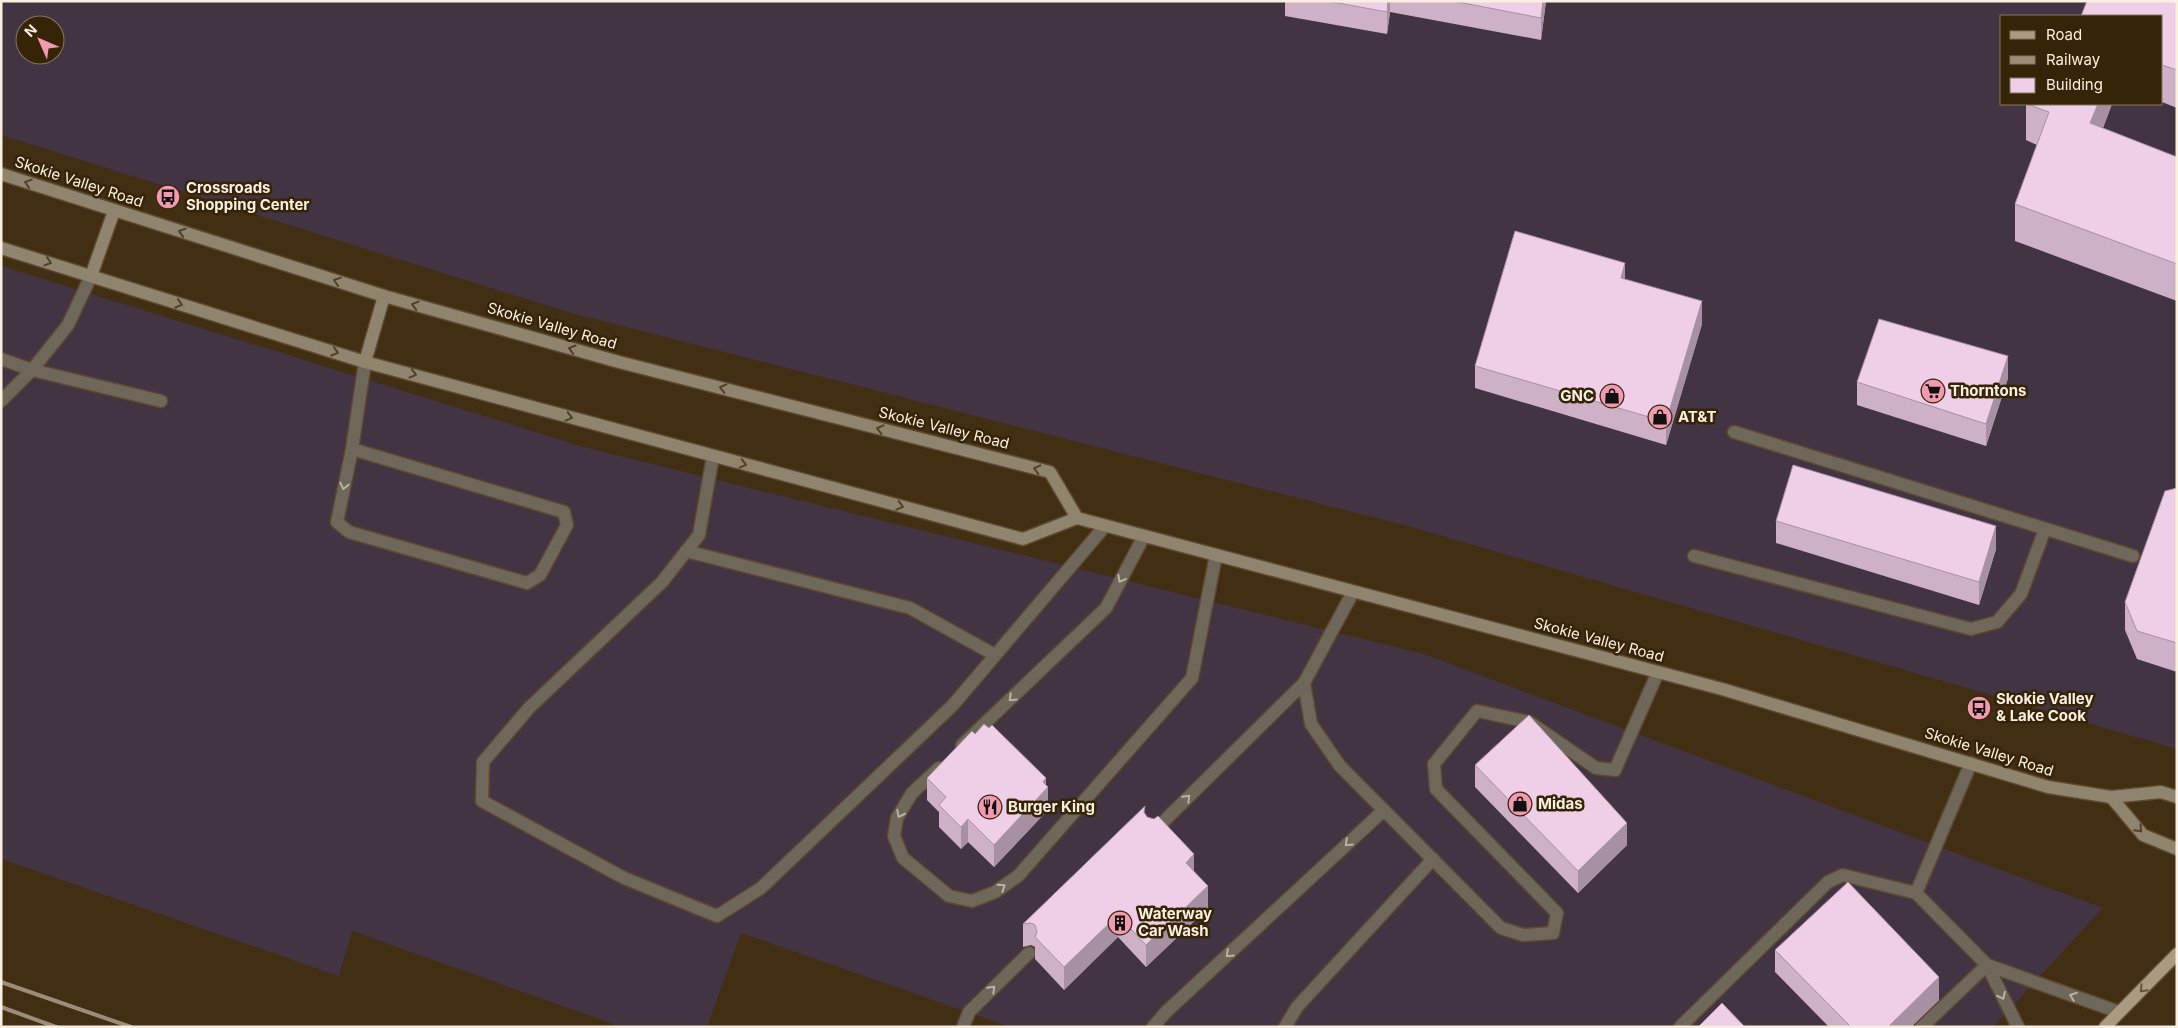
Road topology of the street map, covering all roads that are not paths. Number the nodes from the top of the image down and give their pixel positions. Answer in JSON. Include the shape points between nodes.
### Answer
{"nodes":[{"id":1,"x":1,"y":174,"type":"edge"},
{"id":2,"x":114,"y":210,"type":"junction"},
{"id":3,"x":1,"y":248,"type":"edge"},
{"id":4,"x":91,"y":276,"type":"junction"},
{"id":5,"x":384,"y":296,"type":"junction"},
{"id":6,"x":1,"y":359,"type":"edge"},
{"id":7,"x":366,"y":362,"type":"junction"},
{"id":8,"x":32,"y":370,"type":"junction"},
{"id":9,"x":1,"y":401,"type":"edge"},
{"id":10,"x":161,"y":401,"type":"dead end"},
{"id":11,"x":1734,"y":432,"type":"dead end"},
{"id":12,"x":352,"y":450,"type":"junction"},
{"id":13,"x":713,"y":456,"type":"junction"},
{"id":14,"x":1077,"y":518,"type":"junction"},
{"id":15,"x":1105,"y":526,"type":"junction"},
{"id":16,"x":2045,"y":529,"type":"junction"},
{"id":17,"x":1144,"y":536,"type":"junction"},
{"id":18,"x":686,"y":550,"type":"junction"},
{"id":19,"x":1216,"y":555,"type":"junction"},
{"id":20,"x":1694,"y":556,"type":"dead end"},
{"id":21,"x":2133,"y":556,"type":"dead end"},
{"id":22,"x":1354,"y":592,"type":"junction"},
{"id":23,"x":995,"y":655,"type":"junction"},
{"id":24,"x":1658,"y":672,"type":"junction"},
{"id":25,"x":1304,"y":683,"type":"junction"},
{"id":26,"x":1970,"y":763,"type":"junction"},
{"id":27,"x":2111,"y":797,"type":"junction"},
{"id":28,"x":2177,"y":797,"type":"edge"},
{"id":29,"x":1384,"y":810,"type":"junction"},
{"id":30,"x":1152,"y":832,"type":"edge"},
{"id":31,"x":2177,"y":849,"type":"edge"},
{"id":32,"x":1433,"y":859,"type":"junction"},
{"id":33,"x":1916,"y":893,"type":"junction"},
{"id":34,"x":1029,"y":953,"type":"dead end"},
{"id":35,"x":2177,"y":954,"type":"edge"},
{"id":36,"x":1987,"y":965,"type":"junction"},
{"id":37,"x":2119,"y":1012,"type":"junction"},
{"id":38,"x":963,"y":1027,"type":"edge"},
{"id":39,"x":1153,"y":1027,"type":"edge"},
{"id":40,"x":1284,"y":1027,"type":"edge"},
{"id":41,"x":1680,"y":1027,"type":"edge"},
{"id":42,"x":1922,"y":1027,"type":"edge"},
{"id":43,"x":2018,"y":1027,"type":"edge"},
{"id":44,"x":2105,"y":1027,"type":"edge"}],
"edges":[{"from":2,"to":1,"type":"main road","name":"Skokie Valley Road","one_way":true},
{"from":2,"to":4,"type":"main road"},
{"from":5,"to":2,"type":"main road","name":"Skokie Valley Road","one_way":true},
{"from":3,"to":4,"type":"main road","one_way":true},
{"from":4,"to":7,"type":"main road","one_way":true},
{"from":4,"to":8,"type":"lane","via":[[68,325]]},
{"from":5,"to":7,"type":"main road"},
{"from":14,"to":5,"type":"main road","name":"Skokie Valley Road","one_way":true,"via":[[1050,472],[619,362]]},
{"from":6,"to":8,"type":"lane"},
{"from":7,"to":12,"type":"lane"},
{"from":7,"to":13,"type":"main road","one_way":true},
{"from":8,"to":9,"type":"lane"},
{"from":8,"to":10,"type":"lane"},
{"from":11,"to":16,"type":"lane"},
{"from":12,"to":12,"type":"lane","one_way":true,"via":[[337,522],[349,532],[527,583],[540,575],[567,525],[564,512]]},
{"from":13,"to":14,"type":"main road","one_way":true,"via":[[1023,539]]},
{"from":13,"to":18,"type":"lane","via":[[699,535]]},
{"from":14,"to":15,"type":"main road","name":"Skokie Valley Road"},
{"from":15,"to":17,"type":"main road","name":"Skokie Valley Road"},
{"from":15,"to":23,"type":"lane"},
{"from":16,"to":20,"type":"lane","via":[[2021,594],[1997,622],[1971,629]]},
{"from":16,"to":21,"type":"lane"},
{"from":17,"to":19,"type":"main road","name":"Skokie Valley Road"},
{"from":17,"to":19,"type":"lane","one_way":true,"via":[[1106,608],[912,793],[897,818],[894,836],[903,858],[950,896],[972,901],[995,892],[1018,876],[1192,678]]},
{"from":18,"to":23,"type":"lane","via":[[910,608]]},
{"from":18,"to":23,"type":"lane","via":[[662,582],[529,708],[484,762],[482,801],[624,878],[716,916],[761,888],[953,704]]},
{"from":19,"to":22,"type":"main road","name":"Skokie Valley Road"},
{"from":22,"to":24,"type":"main road","name":"Skokie Valley Road"},
{"from":22,"to":25,"type":"lane"},
{"from":24,"to":26,"type":"main road","name":"Skokie Valley Road"},
{"from":24,"to":32,"type":"lane","via":[[1615,770],[1596,768],[1529,722],[1477,711],[1434,764],[1436,789],[1557,913],[1552,933],[1523,936],[1501,928]]},
{"from":25,"to":29,"type":"lane","via":[[1311,724],[1340,766]]},
{"from":30,"to":25,"type":"lane","one_way":true},
{"from":26,"to":27,"type":"main road","name":"Skokie Valley Road","via":[[2048,787]]},
{"from":26,"to":33,"type":"lane"},
{"from":27,"to":28,"type":"main road","name":"Skokie Valley Road","via":[[2161,792]]},
{"from":27,"to":31,"type":"main road","one_way":true,"via":[[2144,835]]},
{"from":29,"to":32,"type":"lane"},
{"from":29,"to":39,"type":"lane","one_way":true},
{"from":32,"to":40,"type":"lane","via":[[1297,1007]]},
{"from":33,"to":36,"type":"lane"},
{"from":33,"to":41,"type":"lane","via":[[1844,875],[1828,882]]},
{"from":38,"to":34,"type":"lane","one_way":true,"via":[[969,1012]]},
{"from":35,"to":37,"type":"main road","one_way":true},
{"from":37,"to":36,"type":"lane","one_way":true},
{"from":36,"to":42,"type":"lane"},
{"from":36,"to":43,"type":"lane","one_way":true},
{"from":37,"to":44,"type":"main road"}]}
